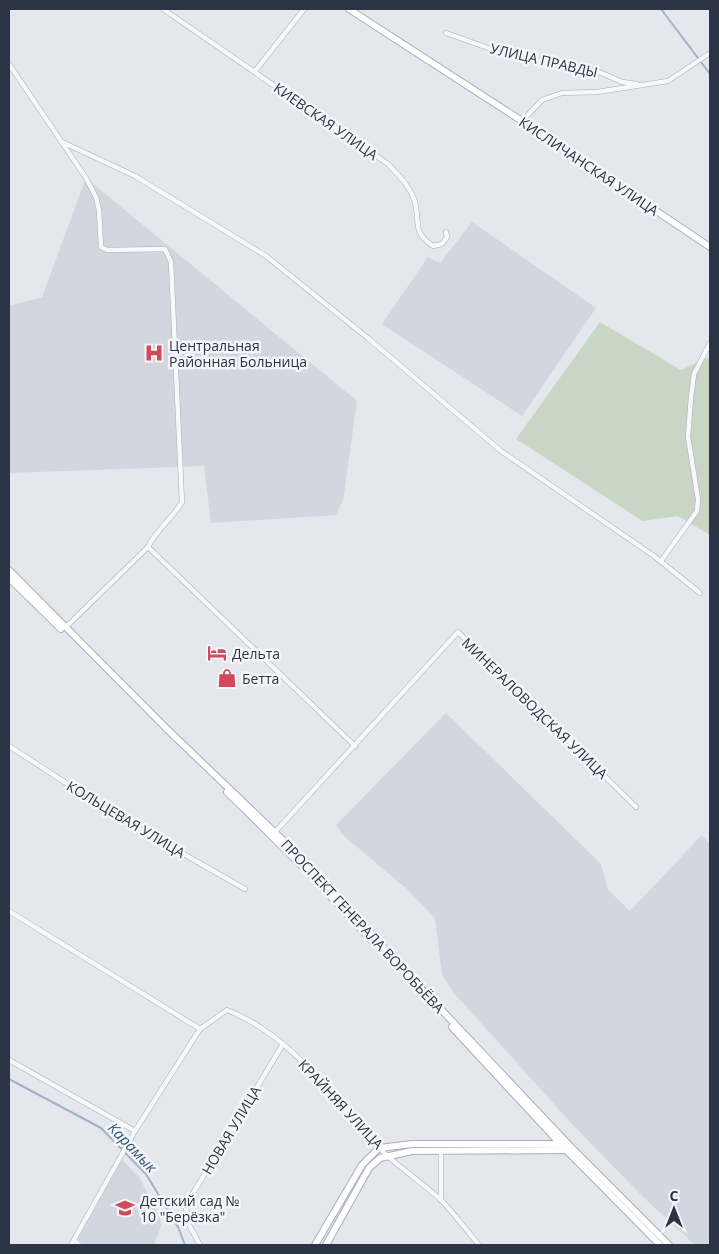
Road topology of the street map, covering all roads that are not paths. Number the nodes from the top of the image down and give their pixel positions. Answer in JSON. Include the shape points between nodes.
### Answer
{"nodes":[{"id":1,"x":164,"y":9,"type":"edge"},
{"id":2,"x":304,"y":9,"type":"edge"},
{"id":3,"x":349,"y":9,"type":"edge"},
{"id":4,"x":446,"y":33,"type":"dead end"},
{"id":5,"x":710,"y":53,"type":"edge"},
{"id":6,"x":9,"y":64,"type":"edge"},
{"id":7,"x":255,"y":71,"type":"junction"},
{"id":8,"x":643,"y":85,"type":"junction"},
{"id":9,"x":522,"y":121,"type":"junction"},
{"id":10,"x":60,"y":141,"type":"junction"},
{"id":11,"x":446,"y":232,"type":"dead end"},
{"id":12,"x":710,"y":247,"type":"edge"},
{"id":13,"x":710,"y":343,"type":"edge"},
{"id":14,"x":148,"y":548,"type":"junction"},
{"id":15,"x":661,"y":561,"type":"junction"},
{"id":16,"x":9,"y":570,"type":"edge"},
{"id":17,"x":9,"y":578,"type":"edge"},
{"id":18,"x":700,"y":593,"type":"dead end"},
{"id":19,"x":66,"y":628,"type":"junction"},
{"id":20,"x":9,"y":746,"type":"edge"},
{"id":21,"x":355,"y":746,"type":"junction"},
{"id":22,"x":636,"y":807,"type":"dead end"},
{"id":23,"x":275,"y":832,"type":"junction"},
{"id":24,"x":245,"y":889,"type":"dead end"},
{"id":25,"x":9,"y":911,"type":"edge"},
{"id":26,"x":200,"y":1029,"type":"junction"},
{"id":27,"x":283,"y":1044,"type":"junction"},
{"id":28,"x":9,"y":1060,"type":"edge"},
{"id":29,"x":135,"y":1131,"type":"junction"},
{"id":30,"x":560,"y":1144,"type":"junction"},
{"id":31,"x":379,"y":1148,"type":"junction"},
{"id":32,"x":569,"y":1148,"type":"junction"},
{"id":33,"x":441,"y":1151,"type":"junction"},
{"id":34,"x":389,"y":1156,"type":"junction"},
{"id":35,"x":441,"y":1200,"type":"junction"},
{"id":36,"x":74,"y":1240,"type":"junction"},
{"id":37,"x":71,"y":1245,"type":"edge"},
{"id":38,"x":79,"y":1245,"type":"edge"},
{"id":39,"x":200,"y":1245,"type":"edge"},
{"id":40,"x":315,"y":1245,"type":"edge"},
{"id":41,"x":326,"y":1245,"type":"edge"},
{"id":42,"x":479,"y":1245,"type":"edge"},
{"id":43,"x":660,"y":1245,"type":"edge"},
{"id":44,"x":669,"y":1245,"type":"edge"}],
"edges":[{"from":1,"to":7,"type":"street","name":"КИЕВСКАЯ УЛИЦА"},
{"from":2,"to":7,"type":"street"},
{"from":3,"to":9,"type":"main road","name":"КИСЛИЧАНСКАЯ УЛИЦА"},
{"from":4,"to":8,"type":"street","name":"УЛИЦА ПРАВДЫ","via":[[494,50],[599,72],[622,82]]},
{"from":5,"to":8,"type":"street","name":"УЛИЦА ПРАВДЫ","via":[[668,81]]},
{"from":6,"to":10,"type":"street"},
{"from":7,"to":11,"type":"street","name":"КИЕВСКАЯ УЛИЦА","via":[[388,164],[407,184],[415,202],[418,232],[423,240],[432,246],[442,244],[447,237]]},
{"from":8,"to":9,"type":"street","name":"УЛИЦА ПРАВДЫ","via":[[562,93],[542,100]]},
{"from":9,"to":12,"type":"main road","name":"КИСЛИЧАНСКАЯ УЛИЦА"},
{"from":10,"to":14,"type":"street","via":[[96,197],[101,247],[107,250],[166,249],[172,262],[182,502],[154,535]]},
{"from":10,"to":15,"type":"street","via":[[136,176],[266,256],[501,451]]},
{"from":13,"to":15,"type":"street","via":[[694,374],[688,437],[697,511]]},
{"from":14,"to":19,"type":"street"},
{"from":14,"to":21,"type":"street"},
{"from":15,"to":18,"type":"street"},
{"from":16,"to":19,"type":"main road","name":"ПРОСПЕКТ ГЕНЕРАЛА ВОРОБЬЁВА"},
{"from":17,"to":30,"type":"main road","name":"ПРОСПЕКТ ГЕНЕРАЛА ВОРОБЬЁВА","via":[[309,873]]},
{"from":19,"to":23,"type":"main road","name":"ПРОСПЕКТ ГЕНЕРАЛА ВОРОБЬЁВА"},
{"from":20,"to":24,"type":"street","name":"КОЛЬЦЕВАЯ УЛИЦА","via":[[117,816]]},
{"from":21,"to":22,"type":"street","name":"МИНЕРАЛОВОДСКАЯ УЛИЦА","via":[[458,632]]},
{"from":21,"to":23,"type":"street","name":"МИНЕРАЛОВОДСКАЯ УЛИЦА"},
{"from":23,"to":32,"type":"main road","name":"ПРОСПЕКТ ГЕНЕРАЛА ВОРОБЬЁВА","via":[[315,871]]},
{"from":25,"to":26,"type":"street"},
{"from":26,"to":27,"type":"street","name":"КРАЙНЯЯ УЛИЦА","via":[[227,1010],[246,1017]]},
{"from":26,"to":29,"type":"street"},
{"from":27,"to":31,"type":"street","name":"КРАЙНЯЯ УЛИЦА","via":[[323,1081]]},
{"from":27,"to":39,"type":"street","name":"НОВАЯ УЛИЦА","via":[[186,1205],[188,1220]]},
{"from":28,"to":29,"type":"street"},
{"from":29,"to":36,"type":"street"},
{"from":30,"to":31,"type":"main road","via":[[412,1144]]},
{"from":30,"to":32,"type":"main road"},
{"from":31,"to":34,"type":"street","name":"КРАЙНЯЯ УЛИЦА"},
{"from":31,"to":40,"type":"main road","via":[[362,1165]]},
{"from":32,"to":33,"type":"main road"},
{"from":32,"to":43,"type":"main road","name":"ПРОСПЕКТ ГЕНЕРАЛА ВОРОБЬЁВА"},
{"from":32,"to":44,"type":"main road","name":"ПРОСПЕКТ ГЕНЕРАЛА ВОРОБЬЁВА"},
{"from":33,"to":34,"type":"main road","via":[[412,1151]]},
{"from":33,"to":35,"type":"street"},
{"from":34,"to":35,"type":"street","name":"КРАЙНЯЯ УЛИЦА"},
{"from":34,"to":41,"type":"main road","via":[[380,1158],[369,1168]]},
{"from":35,"to":42,"type":"street","name":"КРАЙНЯЯ УЛИЦА"},
{"from":36,"to":37,"type":"street"},
{"from":36,"to":38,"type":"street"}]}
